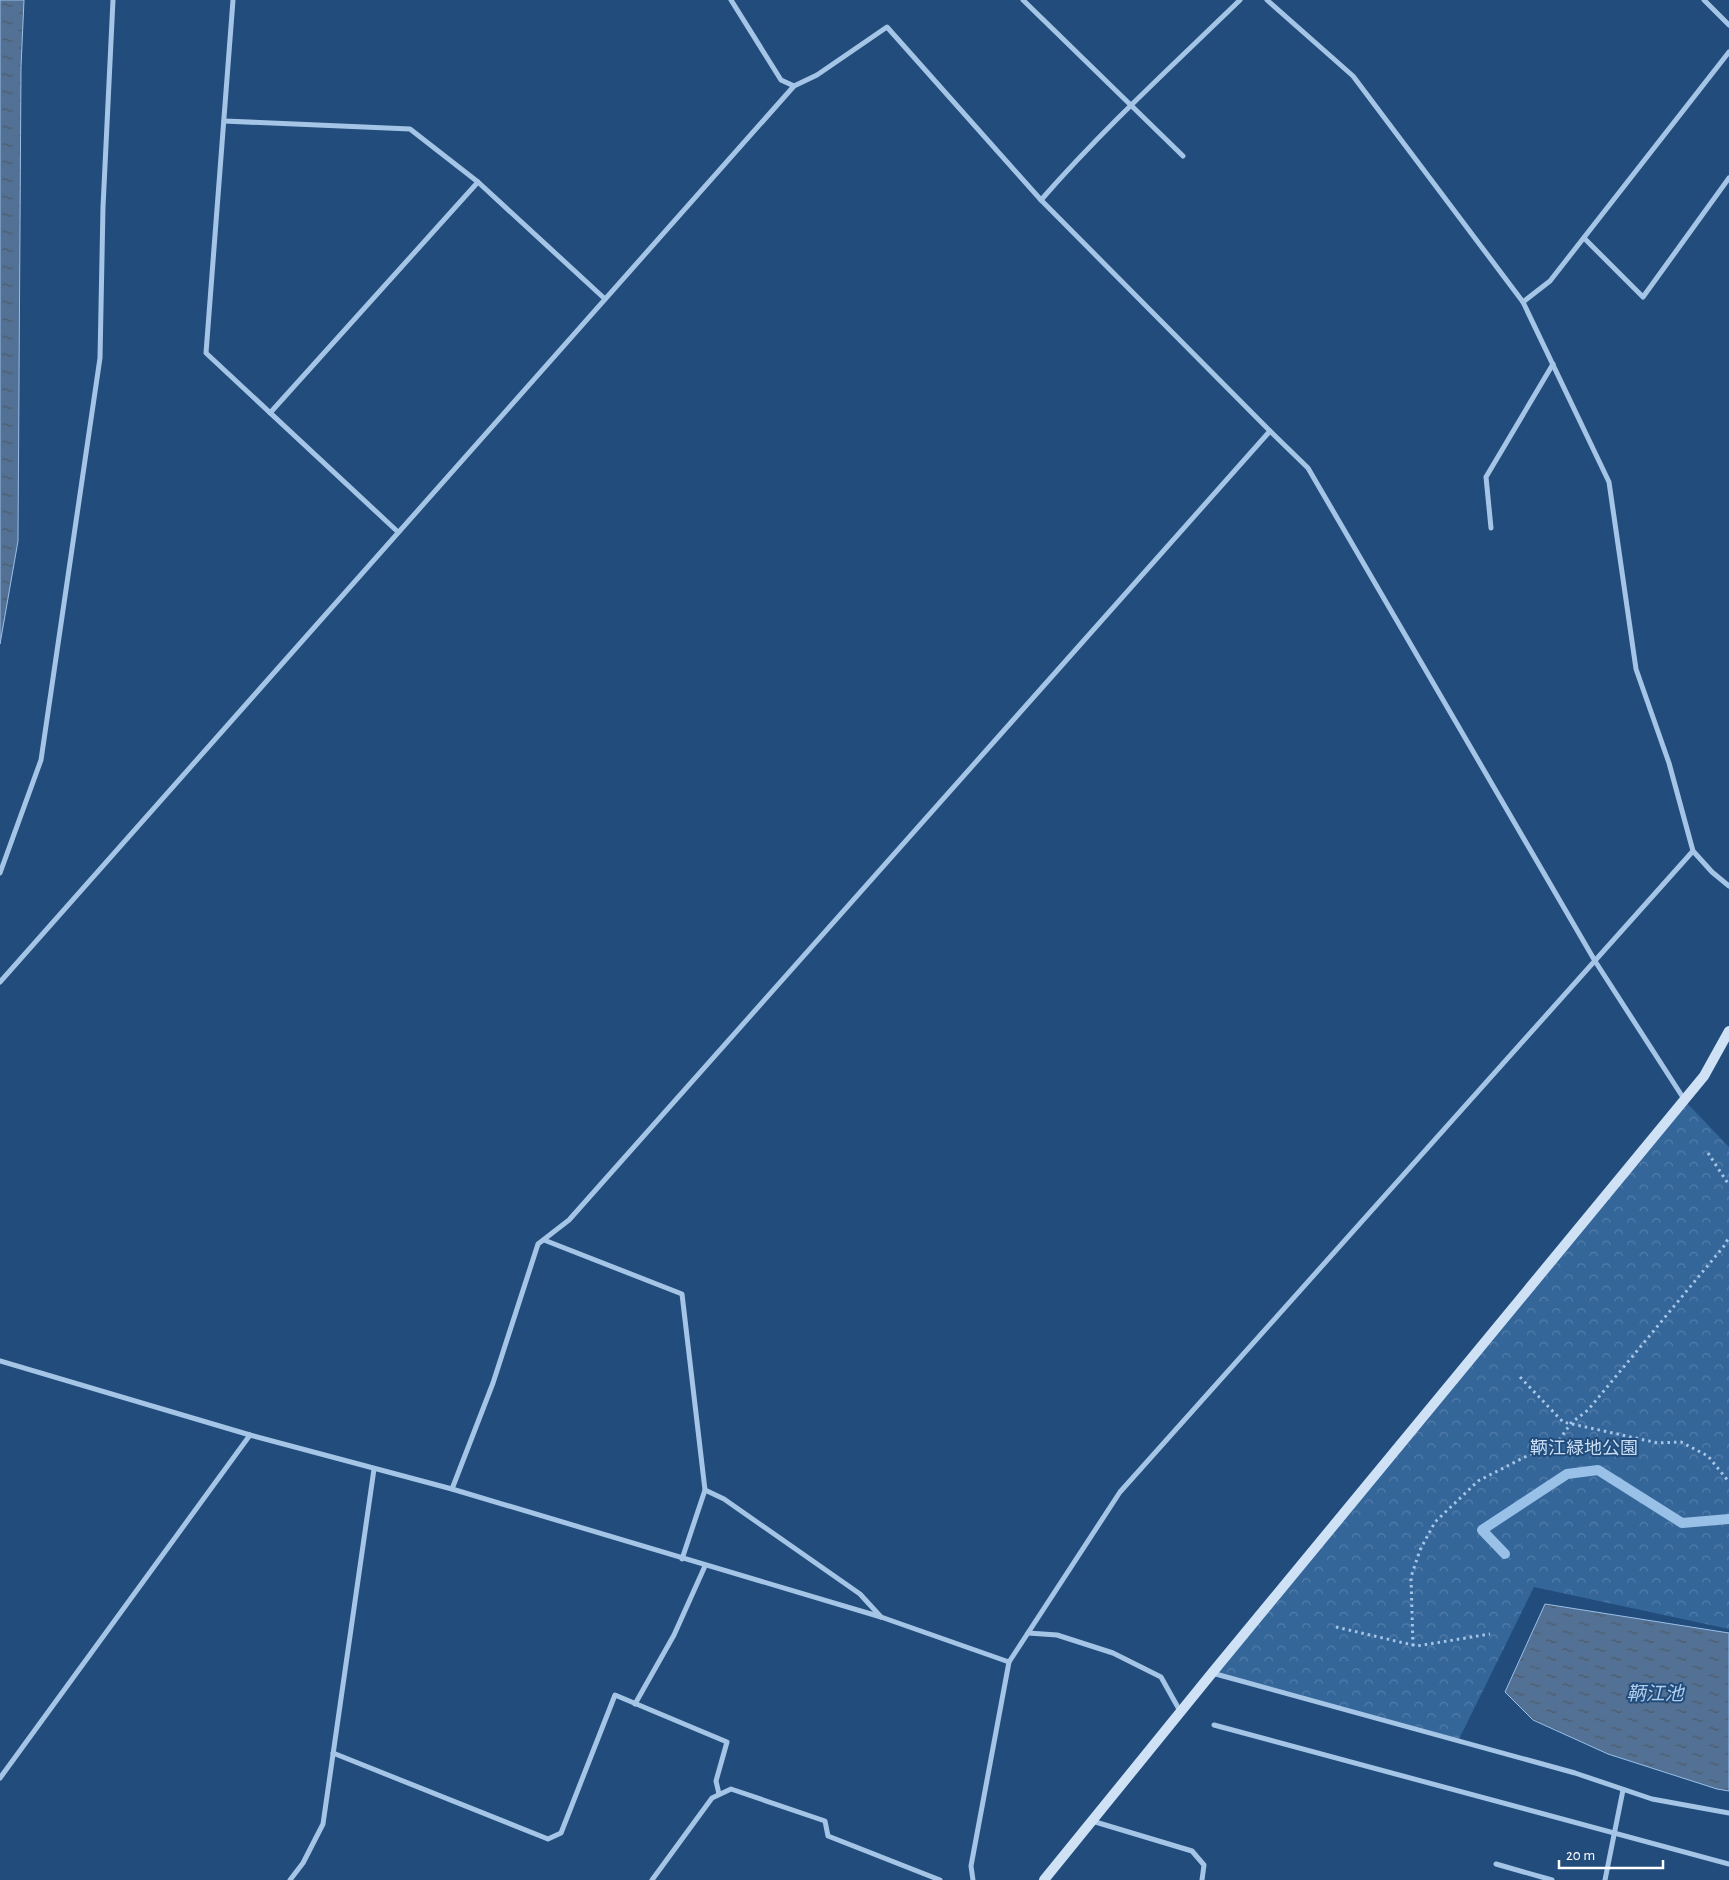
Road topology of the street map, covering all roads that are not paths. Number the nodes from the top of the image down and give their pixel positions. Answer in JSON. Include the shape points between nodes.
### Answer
{"nodes":[{"id":1,"x":113,"y":0,"type":"edge"},
{"id":2,"x":233,"y":0,"type":"edge"},
{"id":3,"x":731,"y":0,"type":"edge"},
{"id":4,"x":1023,"y":0,"type":"edge"},
{"id":5,"x":1240,"y":0,"type":"edge"},
{"id":6,"x":1267,"y":0,"type":"edge"},
{"id":7,"x":1704,"y":0,"type":"edge"},
{"id":8,"x":1728,"y":22,"type":"edge"},
{"id":9,"x":1729,"y":52,"type":"edge"},
{"id":10,"x":794,"y":86,"type":"junction"},
{"id":11,"x":1132,"y":106,"type":"junction"},
{"id":12,"x":224,"y":121,"type":"junction"},
{"id":13,"x":1183,"y":156,"type":"dead end"},
{"id":14,"x":1729,"y":178,"type":"edge"},
{"id":15,"x":478,"y":182,"type":"junction"},
{"id":16,"x":1041,"y":200,"type":"junction"},
{"id":17,"x":1584,"y":238,"type":"junction"},
{"id":18,"x":605,"y":299,"type":"junction"},
{"id":19,"x":1523,"y":302,"type":"junction"},
{"id":20,"x":1552,"y":364,"type":"junction"},
{"id":21,"x":270,"y":413,"type":"junction"},
{"id":22,"x":1270,"y":432,"type":"junction"},
{"id":23,"x":1491,"y":528,"type":"dead end"},
{"id":24,"x":398,"y":532,"type":"junction"},
{"id":25,"x":1693,"y":851,"type":"junction"},
{"id":26,"x":0,"y":873,"type":"edge"},
{"id":27,"x":1729,"y":886,"type":"edge"},
{"id":28,"x":1595,"y":961,"type":"junction"},
{"id":29,"x":0,"y":982,"type":"edge"},
{"id":30,"x":1729,"y":1031,"type":"edge"},
{"id":31,"x":1684,"y":1100,"type":"junction"},
{"id":32,"x":544,"y":1240,"type":"junction"},
{"id":33,"x":0,"y":1361,"type":"edge"},
{"id":34,"x":250,"y":1435,"type":"junction"},
{"id":35,"x":374,"y":1469,"type":"junction"},
{"id":36,"x":452,"y":1490,"type":"junction"},
{"id":37,"x":705,"y":1490,"type":"junction"},
{"id":38,"x":682,"y":1559,"type":"junction"},
{"id":39,"x":705,"y":1566,"type":"junction"},
{"id":40,"x":882,"y":1617,"type":"junction"},
{"id":41,"x":1028,"y":1633,"type":"junction"},
{"id":42,"x":1008,"y":1662,"type":"junction"},
{"id":43,"x":1212,"y":1673,"type":"junction"},
{"id":44,"x":635,"y":1704,"type":"junction"},
{"id":45,"x":1181,"y":1711,"type":"junction"},
{"id":46,"x":1214,"y":1725,"type":"dead end"},
{"id":47,"x":333,"y":1753,"type":"junction"},
{"id":48,"x":0,"y":1778,"type":"edge"},
{"id":49,"x":1623,"y":1790,"type":"junction"},
{"id":50,"x":718,"y":1794,"type":"junction"},
{"id":51,"x":1729,"y":1813,"type":"edge"},
{"id":52,"x":1092,"y":1821,"type":"junction"},
{"id":53,"x":1614,"y":1833,"type":"junction"},
{"id":54,"x":1496,"y":1864,"type":"dead end"},
{"id":55,"x":1729,"y":1864,"type":"edge"},
{"id":56,"x":290,"y":1880,"type":"edge"},
{"id":57,"x":652,"y":1880,"type":"edge"},
{"id":58,"x":940,"y":1880,"type":"edge"},
{"id":59,"x":973,"y":1880,"type":"edge"},
{"id":60,"x":1044,"y":1880,"type":"edge"},
{"id":61,"x":1202,"y":1880,"type":"edge"},
{"id":62,"x":1552,"y":1880,"type":"edge"},
{"id":63,"x":1605,"y":1880,"type":"edge"}],
"edges":[{"from":1,"to":26,"type":"street","via":[[100,358],[41,760]]},
{"from":2,"to":12,"type":"street"},
{"from":3,"to":10,"type":"street","via":[[781,80]]},
{"from":4,"to":11,"type":"street"},
{"from":5,"to":11,"type":"street"},
{"from":6,"to":19,"type":"street","via":[[1353,76]]},
{"from":7,"to":8,"type":"street"},
{"from":9,"to":17,"type":"street"},
{"from":10,"to":16,"type":"street","via":[[817,75],[887,26]]},
{"from":10,"to":18,"type":"street"},
{"from":11,"to":13,"type":"street"},
{"from":11,"to":16,"type":"street"},
{"from":12,"to":15,"type":"street","via":[[410,129]]},
{"from":12,"to":21,"type":"street","via":[[206,354]]},
{"from":14,"to":17,"type":"street","via":[[1643,296]]},
{"from":15,"to":18,"type":"street"},
{"from":15,"to":21,"type":"street"},
{"from":16,"to":22,"type":"street"},
{"from":17,"to":19,"type":"street","via":[[1550,281]]},
{"from":18,"to":24,"type":"street"},
{"from":19,"to":20,"type":"street"},
{"from":20,"to":23,"type":"street","via":[[1486,477]]},
{"from":20,"to":25,"type":"street","via":[[1609,482],[1636,669],[1669,764]]},
{"from":21,"to":24,"type":"street"},
{"from":22,"to":28,"type":"street","via":[[1308,468]]},
{"from":22,"to":32,"type":"street","via":[[569,1220]]},
{"from":24,"to":29,"type":"street"},
{"from":25,"to":27,"type":"street"},
{"from":25,"to":28,"type":"street"},
{"from":28,"to":31,"type":"street"},
{"from":28,"to":41,"type":"street","via":[[1120,1492]]},
{"from":30,"to":31,"type":"street","via":[[1704,1076]]},
{"from":31,"to":43,"type":"street"},
{"from":32,"to":36,"type":"street","via":[[538,1244],[494,1383]]},
{"from":32,"to":37,"type":"street","via":[[682,1294]]},
{"from":33,"to":34,"type":"street"},
{"from":34,"to":35,"type":"street"},
{"from":34,"to":48,"type":"street"},
{"from":35,"to":36,"type":"street"},
{"from":35,"to":47,"type":"street"},
{"from":36,"to":38,"type":"street"},
{"from":37,"to":38,"type":"street"},
{"from":37,"to":40,"type":"street","via":[[724,1499],[860,1594]]},
{"from":38,"to":39,"type":"street"},
{"from":39,"to":40,"type":"street"},
{"from":39,"to":44,"type":"street","via":[[674,1635]]},
{"from":40,"to":42,"type":"street"},
{"from":41,"to":42,"type":"street"},
{"from":41,"to":45,"type":"street","via":[[1057,1635],[1113,1653],[1161,1677]]},
{"from":42,"to":59,"type":"street","via":[[971,1866]]},
{"from":43,"to":45,"type":"street"},
{"from":43,"to":49,"type":"street","via":[[1575,1773]]},
{"from":44,"to":47,"type":"street","via":[[615,1695],[561,1833],[548,1839]]},
{"from":44,"to":50,"type":"street","via":[[727,1742],[716,1781]]},
{"from":45,"to":52,"type":"street"},
{"from":46,"to":53,"type":"street"},
{"from":47,"to":56,"type":"street","via":[[323,1824]]},
{"from":49,"to":51,"type":"street","via":[[1652,1800]]},
{"from":49,"to":53,"type":"street"},
{"from":50,"to":57,"type":"street"},
{"from":50,"to":58,"type":"street","via":[[731,1788],[826,1820],[828,1836]]},
{"from":52,"to":60,"type":"street"},
{"from":52,"to":61,"type":"street","via":[[1192,1851],[1204,1865]]},
{"from":53,"to":55,"type":"street"},
{"from":53,"to":63,"type":"street"},
{"from":54,"to":62,"type":"street"}]}
